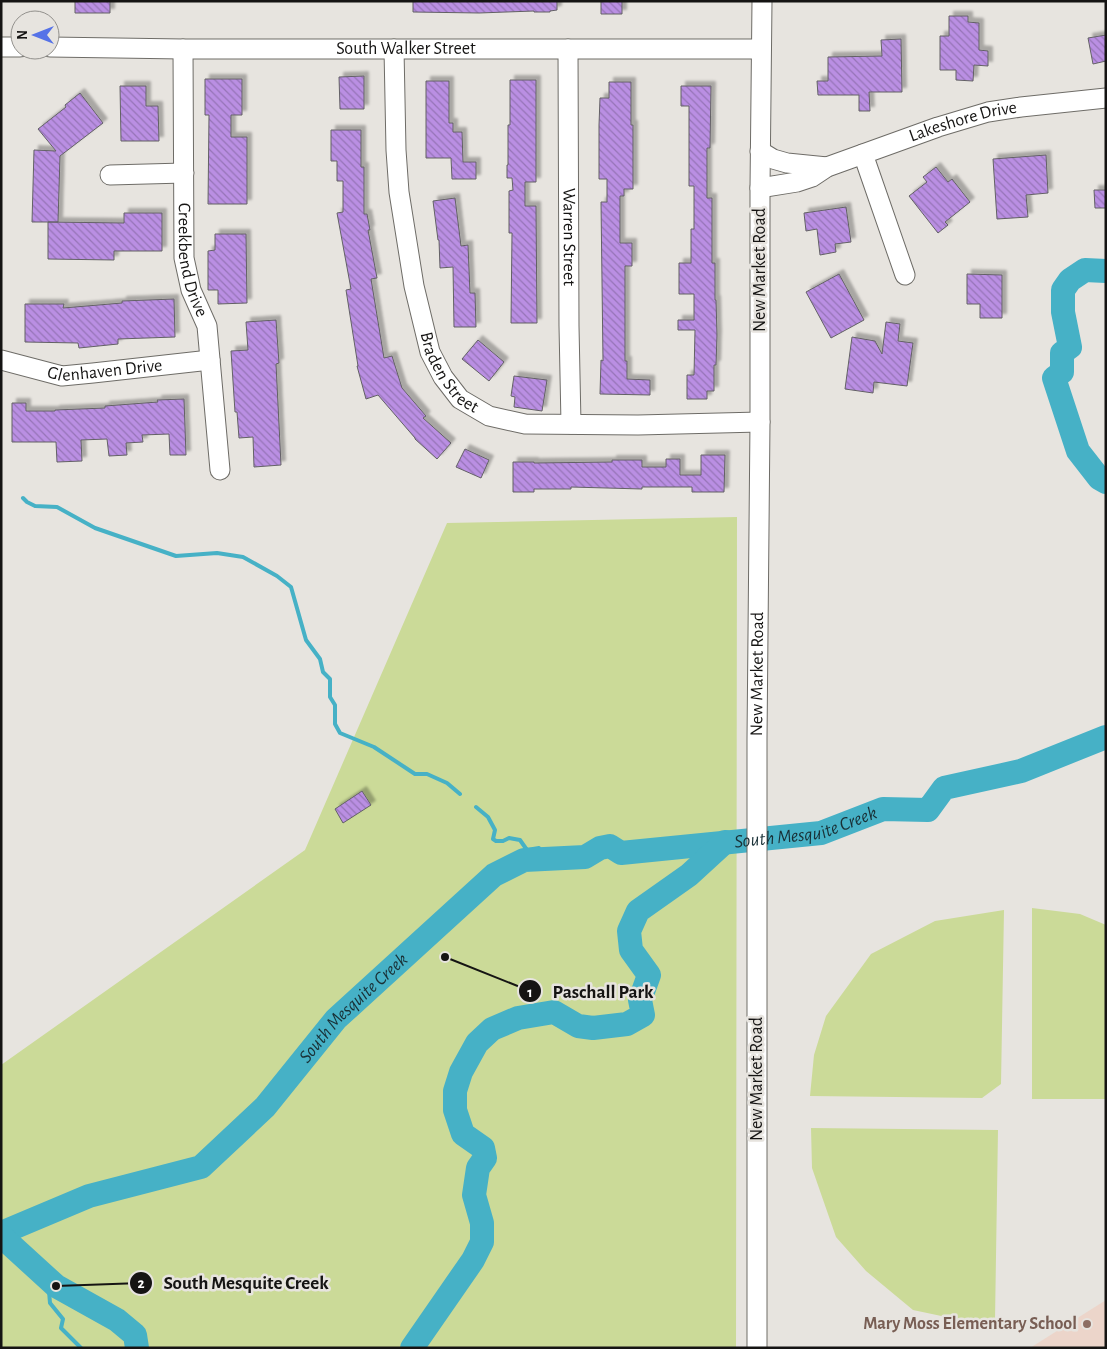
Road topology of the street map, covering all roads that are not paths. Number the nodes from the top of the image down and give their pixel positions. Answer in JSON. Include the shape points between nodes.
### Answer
{"nodes":[{"id":1,"x":762,"y":1,"type":"edge"},
{"id":2,"x":60,"y":47,"type":"edge"},
{"id":3,"x":183,"y":49,"type":"junction"},
{"id":4,"x":394,"y":49,"type":"junction"},
{"id":5,"x":568,"y":49,"type":"junction"},
{"id":6,"x":761,"y":49,"type":"junction"},
{"id":7,"x":1106,"y":98,"type":"edge"},
{"id":8,"x":760,"y":151,"type":"junction"},
{"id":9,"x":863,"y":154,"type":"junction"},
{"id":10,"x":826,"y":167,"type":"junction"},
{"id":11,"x":184,"y":173,"type":"junction"},
{"id":12,"x":110,"y":175,"type":"dead end"},
{"id":13,"x":760,"y":188,"type":"junction"},
{"id":14,"x":905,"y":275,"type":"dead end"},
{"id":15,"x":1,"y":360,"type":"edge"},
{"id":16,"x":210,"y":360,"type":"junction"},
{"id":17,"x":760,"y":422,"type":"junction"},
{"id":18,"x":571,"y":424,"type":"junction"},
{"id":19,"x":220,"y":470,"type":"dead end"},
{"id":20,"x":757,"y":1348,"type":"edge"}],
"edges":[{"from":1,"to":6,"type":"street","name":"New Market Road"},
{"from":2,"to":3,"type":"street","name":"South Walker Street"},
{"from":3,"to":4,"type":"street","name":"South Walker Street"},
{"from":3,"to":11,"type":"street","name":"Creekbend Drive"},
{"from":4,"to":5,"type":"street","name":"South Walker Street"},
{"from":4,"to":18,"type":"street","name":"Braden Street","via":[[399,192],[414,286],[430,352],[460,399],[489,416],[524,424]]},
{"from":5,"to":6,"type":"street","name":"South Walker Street"},
{"from":5,"to":18,"type":"street","name":"Warren Street"},
{"from":6,"to":8,"type":"street","name":"New Market Road"},
{"from":7,"to":9,"type":"street","name":"Lakeshore Drive","via":[[988,112]]},
{"from":8,"to":10,"type":"street","name":"Lakeshore Drive","via":[[787,163]]},
{"from":8,"to":13,"type":"street","name":"New Market Road"},
{"from":9,"to":10,"type":"street","name":"Lakeshore Drive"},
{"from":9,"to":14,"type":"street"},
{"from":10,"to":13,"type":"street","name":"Lakeshore Drive","via":[[812,177]]},
{"from":11,"to":12,"type":"street"},
{"from":11,"to":16,"type":"street","name":"Creekbend Drive","via":[[184,258],[191,290],[207,326]]},
{"from":13,"to":17,"type":"street","name":"New Market Road"},
{"from":15,"to":16,"type":"street","name":"Glenhaven Drive","via":[[62,376]]},
{"from":16,"to":19,"type":"street","name":"Creekbend Drive"},
{"from":17,"to":18,"type":"street","name":"Braden Street"},
{"from":17,"to":20,"type":"street","name":"New Market Road"}]}
